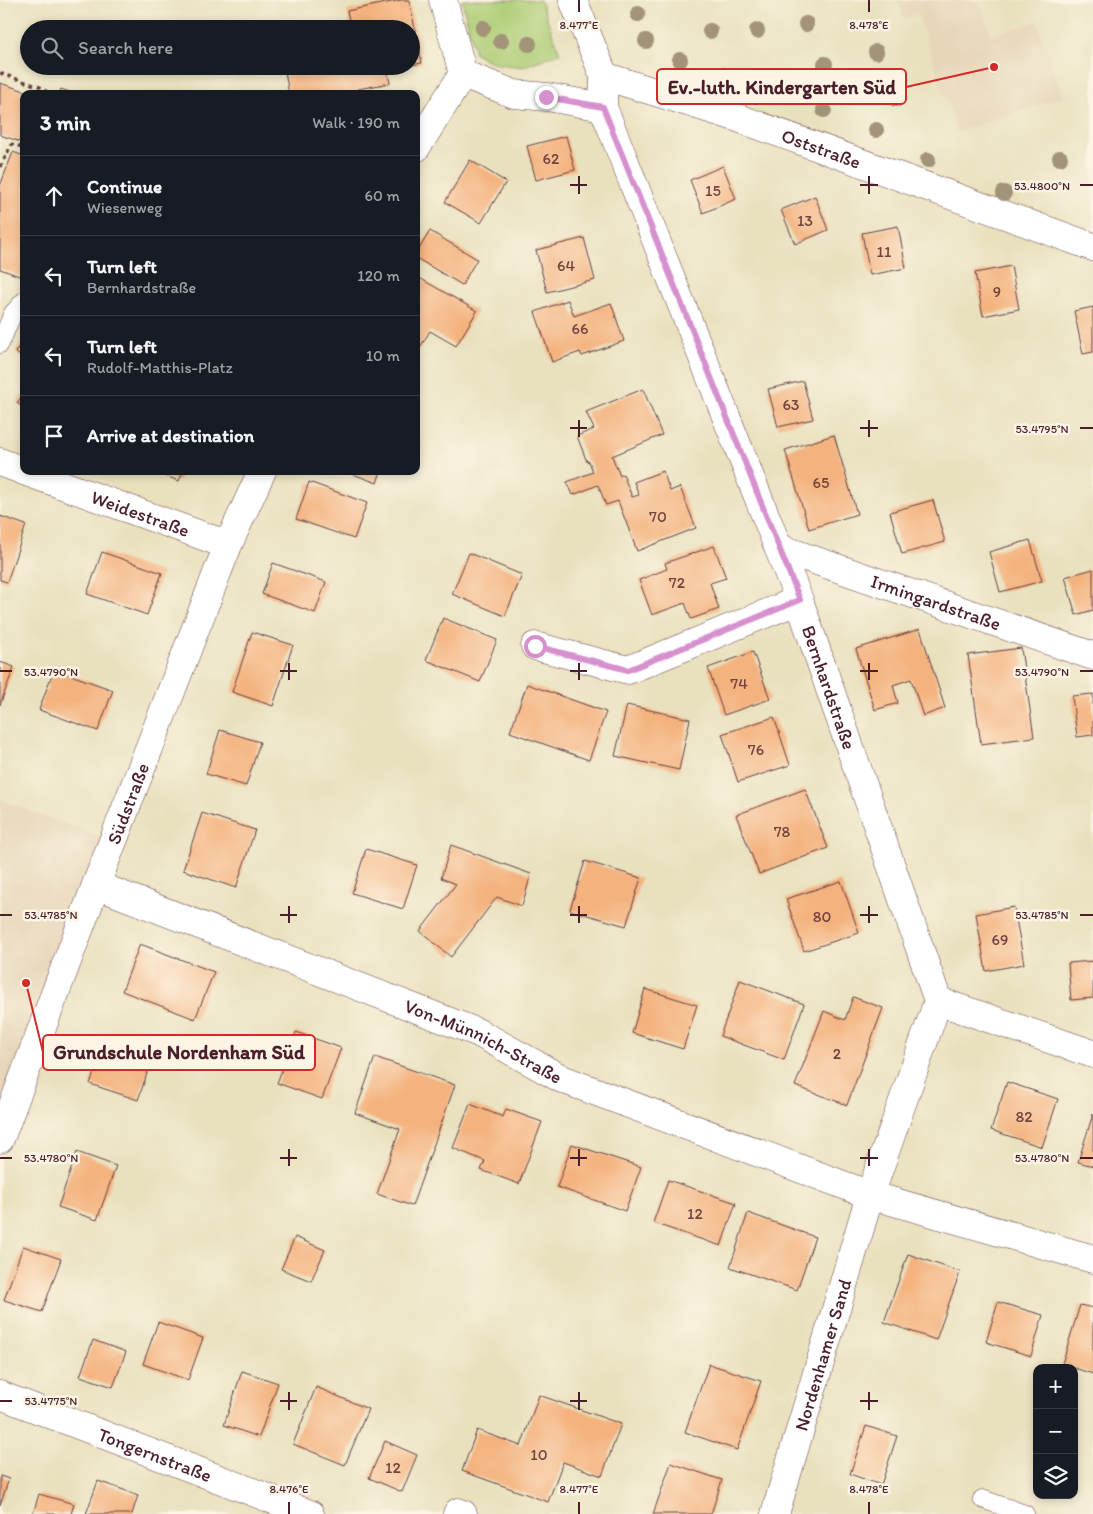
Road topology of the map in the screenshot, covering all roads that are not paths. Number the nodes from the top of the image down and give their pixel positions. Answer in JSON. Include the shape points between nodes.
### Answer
{"nodes":[{"id":1,"x":443,"y":0,"type":"edge"},
{"id":2,"x":573,"y":0,"type":"edge"},
{"id":3,"x":463,"y":74,"type":"junction"},
{"id":4,"x":604,"y":76,"type":"junction"},
{"id":5,"x":603,"y":107,"type":"junction"},
{"id":6,"x":420,"y":142,"type":"edge"},
{"id":7,"x":1093,"y":246,"type":"edge"},
{"id":8,"x":20,"y":305,"type":"edge"},
{"id":9,"x":0,"y":344,"type":"edge"},
{"id":10,"x":0,"y":462,"type":"edge"},
{"id":11,"x":20,"y":470,"type":"edge"},
{"id":12,"x":35,"y":475,"type":"edge"},
{"id":13,"x":260,"y":475,"type":"edge"},
{"id":14,"x":228,"y":545,"type":"junction"},
{"id":15,"x":779,"y":548,"type":"junction"},
{"id":16,"x":800,"y":600,"type":"junction"},
{"id":17,"x":535,"y":646,"type":"dead end"},
{"id":18,"x":1093,"y":656,"type":"edge"},
{"id":19,"x":96,"y":885,"type":"junction"},
{"id":20,"x":938,"y":1001,"type":"junction"},
{"id":21,"x":1093,"y":1054,"type":"edge"},
{"id":22,"x":0,"y":1139,"type":"edge"},
{"id":23,"x":870,"y":1195,"type":"junction"},
{"id":24,"x":1093,"y":1258,"type":"edge"},
{"id":25,"x":0,"y":1395,"type":"edge"},
{"id":26,"x":982,"y":1499,"type":"dead end"},
{"id":27,"x":310,"y":1514,"type":"edge"},
{"id":28,"x":458,"y":1514,"type":"edge"},
{"id":29,"x":463,"y":1514,"type":"edge"},
{"id":30,"x":775,"y":1514,"type":"edge"},
{"id":31,"x":1024,"y":1514,"type":"edge"}],
"edges":[{"from":1,"to":3,"type":"street"},
{"from":2,"to":4,"type":"street","name":"Bernhardstraße"},
{"from":3,"to":5,"type":"street","via":[[514,94]]},
{"from":3,"to":6,"type":"street"},
{"from":4,"to":5,"type":"street","name":"Bernhardstraße"},
{"from":4,"to":7,"type":"street","name":"Oststraße","via":[[738,118]]},
{"from":5,"to":15,"type":"street","name":"Bernhardstraße"},
{"from":8,"to":9,"type":"lane","via":[[13,313]]},
{"from":10,"to":11,"type":"street","name":"Weidestraße"},
{"from":12,"to":14,"type":"street","name":"Weidestraße"},
{"from":13,"to":14,"type":"street","name":"Südstraße"},
{"from":14,"to":19,"type":"street","name":"Südstraße"},
{"from":15,"to":16,"type":"street","name":"Bernhardstraße"},
{"from":15,"to":18,"type":"street","name":"Irmingardstraße"},
{"from":16,"to":17,"type":"street","via":[[628,670]]},
{"from":16,"to":20,"type":"street","name":"Bernhardstraße"},
{"from":19,"to":22,"type":"street","name":"Südstraße"},
{"from":19,"to":23,"type":"street","name":"Von-Münnich-Straße","via":[[479,1033],[562,1080]]},
{"from":20,"to":21,"type":"street"},
{"from":20,"to":23,"type":"street","name":"Nordenhamer Sand"},
{"from":23,"to":24,"type":"street"},
{"from":23,"to":30,"type":"street","name":"Nordenhamer Sand"},
{"from":25,"to":27,"type":"street","name":"Tongernstraße"},
{"from":26,"to":31,"type":"lane"},
{"from":28,"to":29,"type":"street"}]}
